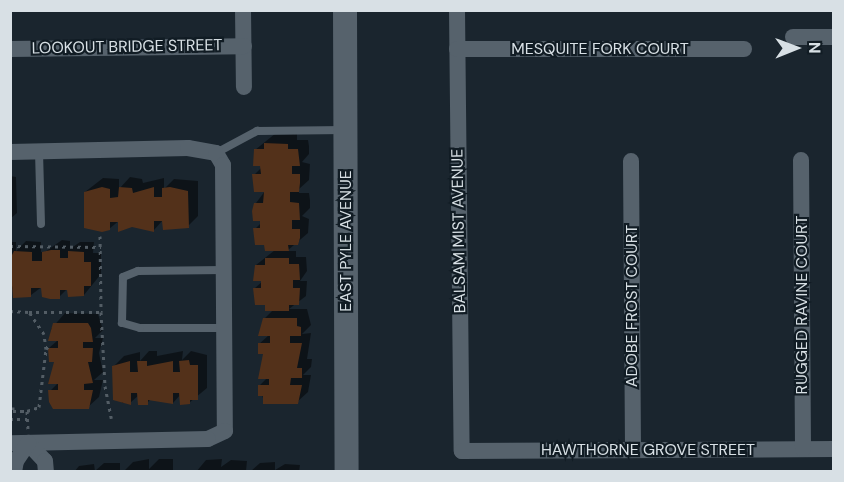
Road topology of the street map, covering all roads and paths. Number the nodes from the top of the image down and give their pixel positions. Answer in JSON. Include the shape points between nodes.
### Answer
{"nodes":[{"id":1,"x":243,"y":10,"type":"edge"},
{"id":2,"x":345,"y":10,"type":"edge"},
{"id":3,"x":457,"y":10,"type":"edge"},
{"id":4,"x":793,"y":37,"type":"dead end"},
{"id":5,"x":834,"y":37,"type":"edge"},
{"id":6,"x":244,"y":46,"type":"junction"},
{"id":7,"x":10,"y":49,"type":"edge"},
{"id":8,"x":457,"y":49,"type":"junction"},
{"id":9,"x":744,"y":49,"type":"dead end"},
{"id":10,"x":244,"y":87,"type":"dead end"},
{"id":11,"x":345,"y":130,"type":"junction"},
{"id":12,"x":10,"y":152,"type":"edge"},
{"id":13,"x":39,"y":152,"type":"junction"},
{"id":14,"x":216,"y":153,"type":"junction"},
{"id":15,"x":801,"y":160,"type":"dead end"},
{"id":16,"x":631,"y":161,"type":"dead end"},
{"id":17,"x":41,"y":224,"type":"dead end"},
{"id":18,"x":100,"y":236,"type":"dead end"},
{"id":19,"x":10,"y":246,"type":"edge"},
{"id":20,"x":101,"y":247,"type":"junction"},
{"id":21,"x":224,"y":270,"type":"junction"},
{"id":22,"x":10,"y":311,"type":"edge"},
{"id":23,"x":29,"y":312,"type":"junction"},
{"id":24,"x":101,"y":312,"type":"junction"},
{"id":25,"x":224,"y":328,"type":"junction"},
{"id":26,"x":50,"y":345,"type":"dead end"},
{"id":27,"x":46,"y":349,"type":"junction"},
{"id":28,"x":12,"y":410,"type":"edge"},
{"id":29,"x":27,"y":411,"type":"junction"},
{"id":30,"x":111,"y":418,"type":"dead end"},
{"id":31,"x":10,"y":419,"type":"edge"},
{"id":32,"x":28,"y":419,"type":"junction"},
{"id":33,"x":28,"y":442,"type":"junction"},
{"id":34,"x":10,"y":443,"type":"edge"},
{"id":35,"x":803,"y":449,"type":"junction"},
{"id":36,"x":834,"y":449,"type":"edge"},
{"id":37,"x":633,"y":450,"type":"junction"},
{"id":38,"x":462,"y":452,"type":"joint"},
{"id":39,"x":15,"y":471,"type":"edge"},
{"id":40,"x":46,"y":471,"type":"edge"},
{"id":41,"x":347,"y":471,"type":"edge"}],
"edges":[{"from":1,"to":6,"type":"street"},
{"from":2,"to":11,"type":"street","name":"EAST PYLE AVENUE"},
{"from":3,"to":8,"type":"street","name":"BALSAM MIST AVENUE"},
{"from":4,"to":5,"type":"street"},
{"from":6,"to":7,"type":"street","name":"LOOKOUT BRIDGE STREET"},
{"from":6,"to":10,"type":"street"},
{"from":8,"to":9,"type":"street","name":"MESQUITE FORK COURT"},
{"from":8,"to":38,"type":"street","name":"BALSAM MIST AVENUE"},
{"from":11,"to":14,"type":"lane","via":[[257,131]]},
{"from":11,"to":41,"type":"street","name":"EAST PYLE AVENUE"},
{"from":12,"to":13,"type":"street"},
{"from":13,"to":14,"type":"street","via":[[188,148]]},
{"from":13,"to":17,"type":"lane"},
{"from":14,"to":21,"type":"street","via":[[223,165]]},
{"from":15,"to":35,"type":"street","name":"RUGGED RAVINE COURT"},
{"from":16,"to":37,"type":"street","name":"ADOBE FROST COURT"},
{"from":18,"to":20,"type":"path"},
{"from":19,"to":20,"type":"path"},
{"from":20,"to":24,"type":"path"},
{"from":21,"to":25,"type":"street"},
{"from":21,"to":25,"type":"lane","via":[[138,271],[123,277],[122,323],[140,328]]},
{"from":22,"to":23,"type":"path"},
{"from":23,"to":24,"type":"path"},
{"from":23,"to":27,"type":"path","via":[[44,334]]},
{"from":24,"to":30,"type":"path"},
{"from":25,"to":33,"type":"street","via":[[225,431],[208,439]]},
{"from":26,"to":27,"type":"path"},
{"from":27,"to":29,"type":"path","via":[[39,407]]},
{"from":28,"to":29,"type":"path"},
{"from":29,"to":32,"type":"path"},
{"from":31,"to":32,"type":"path"},
{"from":32,"to":33,"type":"path"},
{"from":33,"to":34,"type":"street"},
{"from":33,"to":39,"type":"street","via":[[16,461]]},
{"from":33,"to":40,"type":"street","via":[[45,461]]},
{"from":35,"to":36,"type":"street","name":"HAWTHORNE GROVE STREET"},
{"from":35,"to":37,"type":"street","name":"HAWTHORNE GROVE STREET"},
{"from":37,"to":38,"type":"street","name":"HAWTHORNE GROVE STREET"}]}
